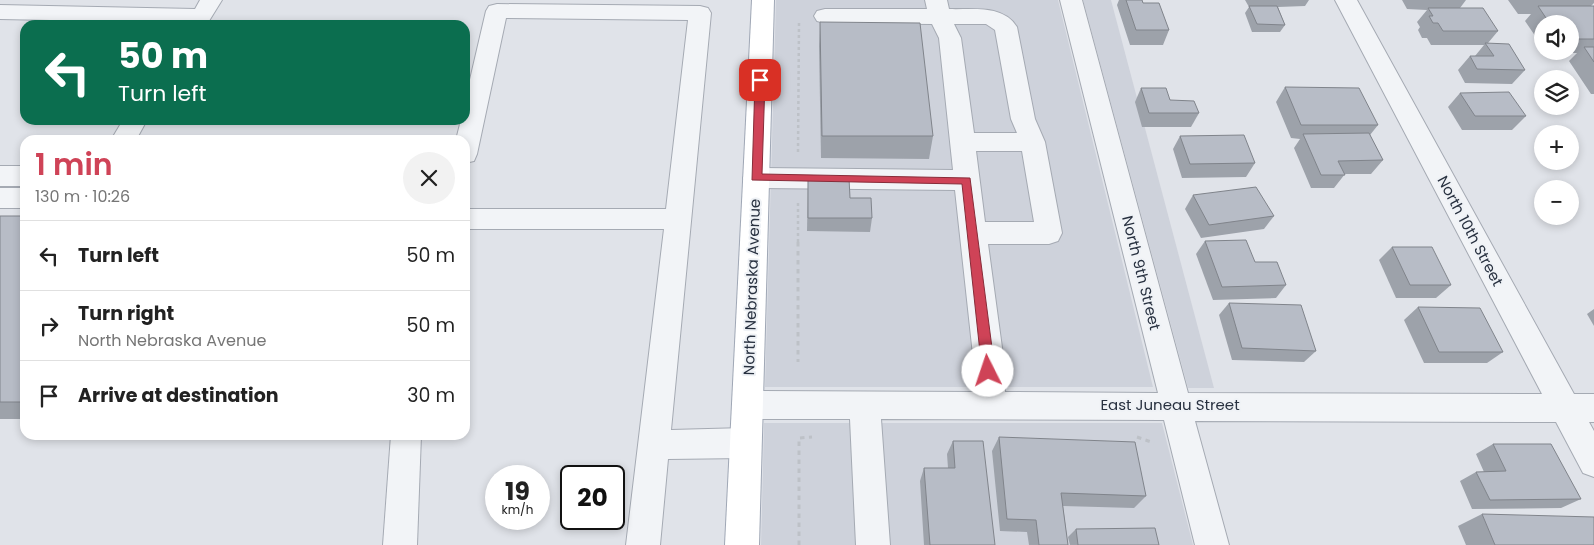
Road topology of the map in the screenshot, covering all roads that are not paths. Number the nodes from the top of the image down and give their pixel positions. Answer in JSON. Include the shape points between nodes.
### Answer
{"nodes":[{"id":1,"x":763,"y":0,"type":"edge"},
{"id":2,"x":1071,"y":0,"type":"edge"},
{"id":3,"x":1346,"y":0,"type":"edge"},
{"id":4,"x":938,"y":8,"type":"edge"},
{"id":5,"x":0,"y":12,"type":"edge"},
{"id":6,"x":203,"y":14,"type":"edge"},
{"id":7,"x":825,"y":16,"type":"dead end"},
{"id":8,"x":469,"y":135,"type":"edge"},
{"id":9,"x":964,"y":142,"type":"junction"},
{"id":10,"x":1033,"y":142,"type":"junction"},
{"id":11,"x":0,"y":176,"type":"edge"},
{"id":12,"x":20,"y":176,"type":"edge"},
{"id":13,"x":756,"y":178,"type":"junction"},
{"id":14,"x":966,"y":180,"type":"junction"},
{"id":15,"x":0,"y":198,"type":"edge"},
{"id":16,"x":20,"y":198,"type":"edge"},
{"id":17,"x":470,"y":219,"type":"edge"},
{"id":18,"x":677,"y":219,"type":"junction"},
{"id":19,"x":973,"y":233,"type":"junction"},
{"id":20,"x":747,"y":405,"type":"junction"},
{"id":21,"x":865,"y":405,"type":"junction"},
{"id":22,"x":990,"y":405,"type":"junction"},
{"id":23,"x":1175,"y":406,"type":"junction"},
{"id":24,"x":1565,"y":408,"type":"junction"},
{"id":25,"x":1594,"y":408,"type":"edge"},
{"id":26,"x":406,"y":440,"type":"edge"},
{"id":27,"x":746,"y":443,"type":"junction"},
{"id":28,"x":652,"y":445,"type":"junction"},
{"id":29,"x":1594,"y":462,"type":"edge"},
{"id":30,"x":400,"y":545,"type":"edge"},
{"id":31,"x":643,"y":545,"type":"edge"},
{"id":32,"x":742,"y":545,"type":"edge"},
{"id":33,"x":872,"y":545,"type":"edge"},
{"id":34,"x":1212,"y":545,"type":"edge"}],
"edges":[{"from":1,"to":13,"type":"main road","name":"North Nebraska Avenue"},
{"from":2,"to":23,"type":"street","name":"North 9th Street"},
{"from":3,"to":24,"type":"street","name":"North 10th Street"},
{"from":4,"to":7,"type":"street"},
{"from":4,"to":9,"type":"street","via":[[950,38]]},
{"from":4,"to":10,"type":"street","via":[[991,17],[1006,27],[1023,119]]},
{"from":5,"to":6,"type":"street"},
{"from":8,"to":18,"type":"street","via":[[497,11],[700,13]]},
{"from":9,"to":10,"type":"street"},
{"from":9,"to":14,"type":"street"},
{"from":10,"to":19,"type":"street","via":[[1049,233]]},
{"from":11,"to":12,"type":"street"},
{"from":13,"to":14,"type":"street"},
{"from":13,"to":20,"type":"main road","name":"North Nebraska Avenue"},
{"from":14,"to":19,"type":"street"},
{"from":15,"to":16,"type":"street"},
{"from":17,"to":18,"type":"street"},
{"from":18,"to":28,"type":"street"},
{"from":19,"to":22,"type":"street","via":[[988,355]]},
{"from":20,"to":21,"type":"street","name":"East Juneau Street"},
{"from":20,"to":27,"type":"main road","name":"North Nebraska Avenue"},
{"from":21,"to":22,"type":"street","name":"East Juneau Street"},
{"from":21,"to":33,"type":"street"},
{"from":22,"to":23,"type":"street","name":"East Juneau Street"},
{"from":23,"to":24,"type":"street","name":"East Juneau Street"},
{"from":23,"to":34,"type":"street","name":"North 9th Street"},
{"from":24,"to":25,"type":"street","name":"East Juneau Street"},
{"from":24,"to":29,"type":"street","name":"North 10th Street"},
{"from":26,"to":30,"type":"street"},
{"from":27,"to":28,"type":"street"},
{"from":27,"to":32,"type":"main road","name":"North Nebraska Avenue"},
{"from":28,"to":31,"type":"street"}]}
